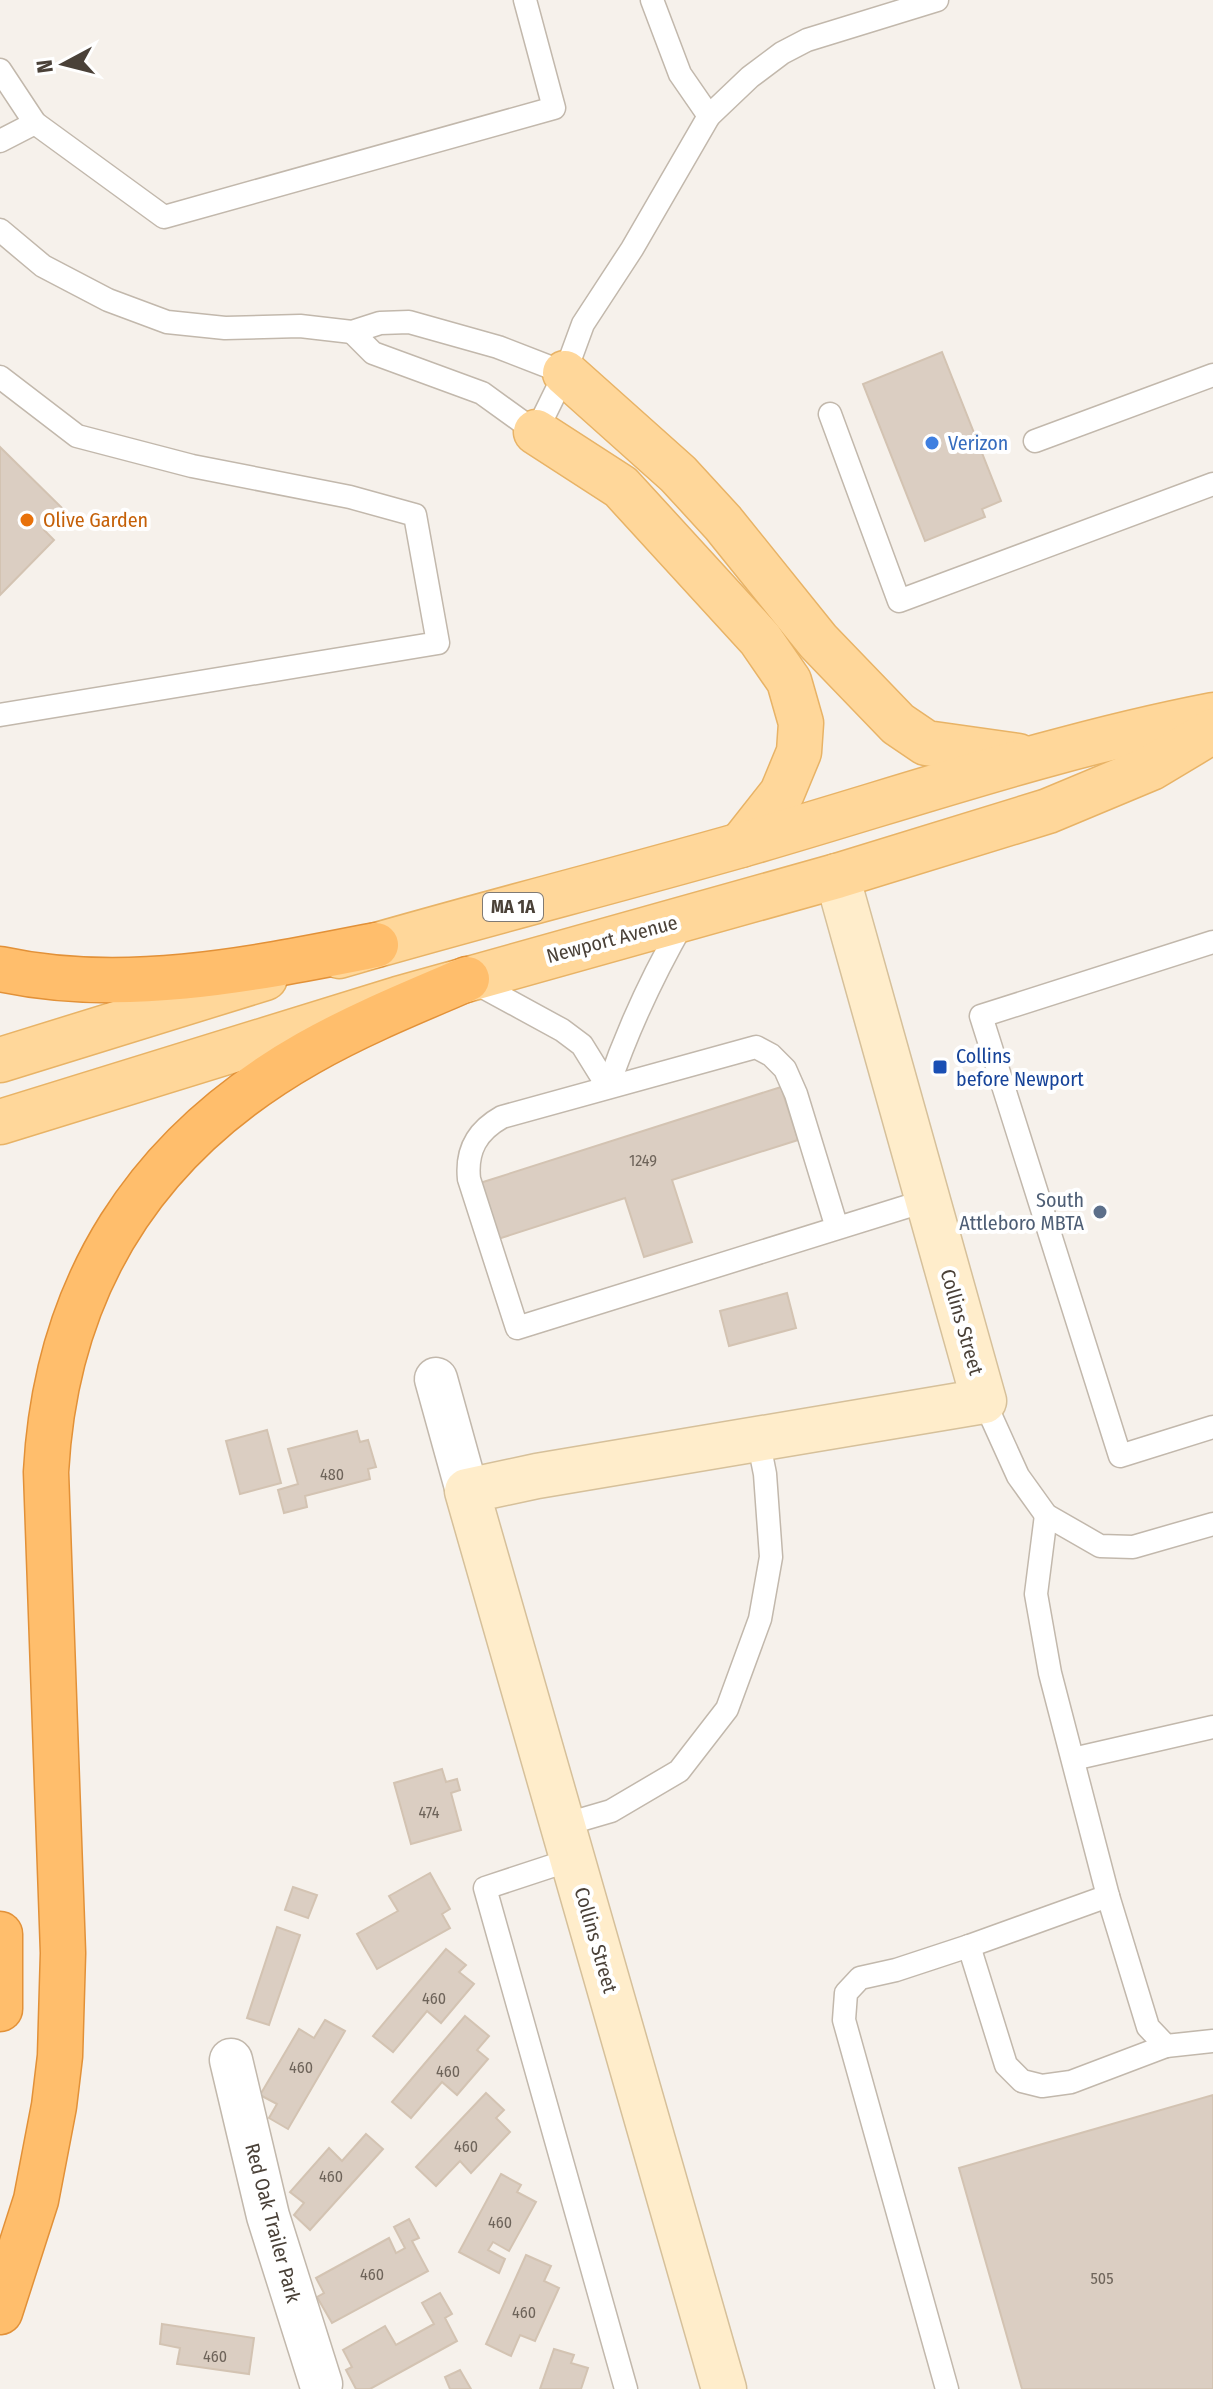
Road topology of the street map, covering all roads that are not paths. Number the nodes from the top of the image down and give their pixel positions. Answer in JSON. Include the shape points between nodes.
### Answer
{"nodes":[{"id":1,"x":525,"y":0,"type":"edge"},
{"id":2,"x":652,"y":0,"type":"edge"},
{"id":3,"x":937,"y":0,"type":"edge"},
{"id":4,"x":0,"y":70,"type":"edge"},
{"id":5,"x":709,"y":116,"type":"junction"},
{"id":6,"x":35,"y":123,"type":"junction"},
{"id":7,"x":0,"y":141,"type":"edge"},
{"id":8,"x":0,"y":230,"type":"edge"},
{"id":9,"x":352,"y":332,"type":"junction"},
{"id":10,"x":565,"y":373,"type":"junction"},
{"id":11,"x":1213,"y":375,"type":"edge"},
{"id":12,"x":0,"y":377,"type":"edge"},
{"id":13,"x":830,"y":414,"type":"dead end"},
{"id":14,"x":536,"y":432,"type":"junction"},
{"id":15,"x":1035,"y":441,"type":"dead end"},
{"id":16,"x":1213,"y":484,"type":"edge"},
{"id":17,"x":0,"y":715,"type":"edge"},
{"id":18,"x":1213,"y":715,"type":"edge"},
{"id":19,"x":1213,"y":731,"type":"edge"},
{"id":20,"x":1028,"y":758,"type":"junction"},
{"id":21,"x":741,"y":845,"type":"junction"},
{"id":22,"x":837,"y":876,"type":"junction"},
{"id":23,"x":686,"y":919,"type":"junction"},
{"id":24,"x":1213,"y":942,"type":"edge"},
{"id":25,"x":376,"y":945,"type":"junction"},
{"id":26,"x":0,"y":969,"type":"edge"},
{"id":27,"x":467,"y":979,"type":"junction"},
{"id":28,"x":0,"y":1060,"type":"edge"},
{"id":29,"x":608,"y":1087,"type":"junction"},
{"id":30,"x":0,"y":1122,"type":"edge"},
{"id":31,"x":928,"y":1200,"type":"junction"},
{"id":32,"x":837,"y":1228,"type":"junction"},
{"id":33,"x":436,"y":1379,"type":"dead end"},
{"id":34,"x":984,"y":1401,"type":"junction"},
{"id":35,"x":1213,"y":1427,"type":"edge"},
{"id":36,"x":758,"y":1439,"type":"junction"},
{"id":37,"x":467,"y":1491,"type":"junction"},
{"id":38,"x":1046,"y":1515,"type":"junction"},
{"id":39,"x":1213,"y":1524,"type":"edge"},
{"id":40,"x":1213,"y":1728,"type":"edge"},
{"id":41,"x":1073,"y":1759,"type":"junction"},
{"id":42,"x":568,"y":1842,"type":"junction"},
{"id":43,"x":1108,"y":1896,"type":"junction"},
{"id":44,"x":0,"y":1934,"type":"edge"},
{"id":45,"x":969,"y":1946,"type":"junction"},
{"id":46,"x":0,"y":2009,"type":"edge"},
{"id":47,"x":1213,"y":2041,"type":"edge"},
{"id":48,"x":1166,"y":2046,"type":"junction"},
{"id":49,"x":231,"y":2060,"type":"dead end"},
{"id":50,"x":0,"y":2312,"type":"edge"},
{"id":51,"x":321,"y":2387,"type":"edge"},
{"id":52,"x":626,"y":2389,"type":"edge"},
{"id":53,"x":724,"y":2389,"type":"edge"},
{"id":54,"x":947,"y":2389,"type":"edge"}],
"edges":[{"from":1,"to":6,"type":"lane","via":[[554,108],[164,217]]},
{"from":2,"to":5,"type":"lane","via":[[680,74]]},
{"from":3,"to":5,"type":"lane","via":[[807,40],[750,77]]},
{"from":4,"to":6,"type":"lane"},
{"from":5,"to":10,"type":"lane","via":[[583,324]]},
{"from":6,"to":7,"type":"lane"},
{"from":8,"to":9,"type":"lane","via":[[43,266],[108,300],[167,322]]},
{"from":9,"to":10,"type":"lane","via":[[380,323],[409,322]]},
{"from":9,"to":14,"type":"lane","via":[[373,353],[482,393]]},
{"from":10,"to":14,"type":"lane"},
{"from":10,"to":20,"type":"main road","via":[[678,474],[818,641],[898,724],[926,743]]},
{"from":11,"to":15,"type":"lane"},
{"from":12,"to":17,"type":"lane","via":[[77,436],[415,515],[438,643]]},
{"from":13,"to":16,"type":"lane","via":[[899,601]]},
{"from":14,"to":21,"type":"main road","via":[[621,487],[760,639],[789,681],[801,723],[799,752],[782,793]]},
{"from":18,"to":20,"type":"main road","number":"MA 1A"},
{"from":19,"to":22,"type":"main road","name":"Newport Avenue","via":[[1151,768],[1082,799]]},
{"from":20,"to":21,"type":"main road","number":"MA 1A"},
{"from":21,"to":25,"type":"main road","number":"MA 1A"},
{"from":22,"to":23,"type":"main road","name":"Newport Avenue"},
{"from":22,"to":31,"type":"street","name":"Collins Street"},
{"from":23,"to":27,"type":"main road","name":"Newport Avenue"},
{"from":23,"to":29,"type":"lane","via":[[651,979]]},
{"from":24,"to":35,"type":"lane","via":[[981,1016],[1120,1456]]},
{"from":25,"to":26,"type":"highway","via":[[157,978],[72,981]]},
{"from":25,"to":28,"type":"main road","number":"MA 1A"},
{"from":27,"to":29,"type":"lane","via":[[582,1045]]},
{"from":27,"to":30,"type":"main road","name":"Newport Avenue"},
{"from":27,"to":50,"type":"highway","via":[[307,1054],[205,1125],[164,1165],[127,1215],[72,1325],[54,1395],[46,1472],[63,1953],[60,2056],[36,2200]]},
{"from":29,"to":32,"type":"lane","via":[[756,1047],[771,1055],[785,1069],[796,1094]]},
{"from":29,"to":32,"type":"lane","via":[[502,1117],[481,1131],[467,1161],[517,1328]]},
{"from":31,"to":32,"type":"lane"},
{"from":31,"to":34,"type":"street","name":"Collins Street"},
{"from":33,"to":37,"type":"street","name":"Collins Street"},
{"from":34,"to":36,"type":"street","name":"Collins Street"},
{"from":34,"to":38,"type":"lane","via":[[1018,1476]]},
{"from":36,"to":37,"type":"street","name":"Collins Street"},
{"from":36,"to":42,"type":"lane","via":[[771,1557],[760,1619],[727,1709],[679,1771]]},
{"from":37,"to":42,"type":"street","name":"Collins Street"},
{"from":38,"to":39,"type":"lane","via":[[1100,1546],[1133,1547]]},
{"from":38,"to":41,"type":"lane","via":[[1036,1594]]},
{"from":40,"to":41,"type":"lane"},
{"from":41,"to":43,"type":"lane"},
{"from":42,"to":52,"type":"lane","via":[[485,1888]]},
{"from":42,"to":53,"type":"street","name":"Collins Street"},
{"from":43,"to":45,"type":"lane"},
{"from":43,"to":48,"type":"lane","via":[[1148,2027]]},
{"from":44,"to":46,"type":"highway"},
{"from":45,"to":48,"type":"lane","via":[[1006,2065],[1022,2081],[1042,2086],[1071,2082]]},
{"from":45,"to":54,"type":"lane","via":[[860,1978],[846,1993],[844,2020]]},
{"from":47,"to":48,"type":"lane"},
{"from":49,"to":51,"type":"street","name":"Red Oak Trailer Park","via":[[268,2216]]}]}
